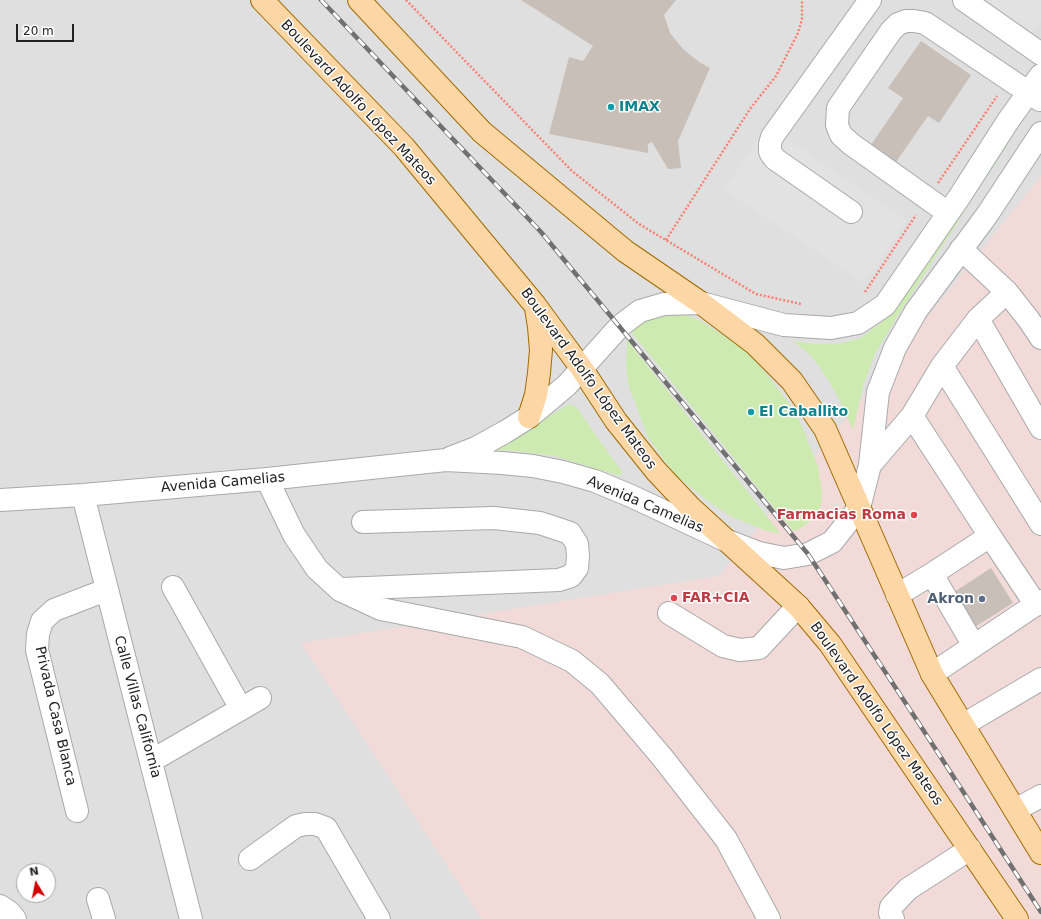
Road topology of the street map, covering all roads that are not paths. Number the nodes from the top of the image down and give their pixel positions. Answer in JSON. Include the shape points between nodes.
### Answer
{"nodes":[{"id":1,"x":262,"y":0,"type":"edge"},
{"id":2,"x":359,"y":0,"type":"edge"},
{"id":3,"x":870,"y":0,"type":"edge"},
{"id":4,"x":964,"y":0,"type":"edge"},
{"id":5,"x":1041,"y":54,"type":"edge"},
{"id":6,"x":1041,"y":75,"type":"edge"},
{"id":7,"x":1035,"y":97,"type":"edge"},
{"id":8,"x":1008,"y":121,"type":"junction"},
{"id":9,"x":1040,"y":138,"type":"edge"},
{"id":10,"x":851,"y":212,"type":"dead end"},
{"id":11,"x":948,"y":214,"type":"junction"},
{"id":12,"x":962,"y":249,"type":"junction"},
{"id":13,"x":1007,"y":292,"type":"junction"},
{"id":14,"x":701,"y":303,"type":"junction"},
{"id":15,"x":535,"y":305,"type":"junction"},
{"id":16,"x":978,"y":319,"type":"junction"},
{"id":17,"x":1041,"y":338,"type":"edge"},
{"id":18,"x":942,"y":366,"type":"junction"},
{"id":19,"x":582,"y":369,"type":"junction"},
{"id":20,"x":912,"y":416,"type":"junction"},
{"id":21,"x":529,"y":417,"type":"junction"},
{"id":22,"x":1041,"y":428,"type":"edge"},
{"id":23,"x":446,"y":460,"type":"junction"},
{"id":24,"x":870,"y":465,"type":"junction"},
{"id":25,"x":267,"y":479,"type":"junction"},
{"id":26,"x":83,"y":496,"type":"junction"},
{"id":27,"x":0,"y":500,"type":"edge"},
{"id":28,"x":858,"y":508,"type":"junction"},
{"id":29,"x":363,"y":522,"type":"dead end"},
{"id":30,"x":1041,"y":524,"type":"edge"},
{"id":31,"x":990,"y":536,"type":"junction"},
{"id":32,"x":725,"y":540,"type":"junction"},
{"id":33,"x":932,"y":574,"type":"junction"},
{"id":34,"x":173,"y":587,"type":"dead end"},
{"id":35,"x":106,"y":590,"type":"junction"},
{"id":36,"x":340,"y":590,"type":"junction"},
{"id":37,"x":896,"y":595,"type":"junction"},
{"id":38,"x":1038,"y":603,"type":"edge"},
{"id":39,"x":798,"y":606,"type":"junction"},
{"id":40,"x":669,"y":613,"type":"dead end"},
{"id":41,"x":974,"y":646,"type":"junction"},
{"id":42,"x":932,"y":674,"type":"junction"},
{"id":43,"x":1041,"y":679,"type":"edge"},
{"id":44,"x":260,"y":698,"type":"dead end"},
{"id":45,"x":241,"y":709,"type":"junction"},
{"id":46,"x":963,"y":725,"type":"junction"},
{"id":47,"x":151,"y":761,"type":"junction"},
{"id":48,"x":1041,"y":796,"type":"edge"},
{"id":49,"x":1015,"y":810,"type":"junction"},
{"id":50,"x":77,"y":811,"type":"dead end"},
{"id":51,"x":970,"y":849,"type":"junction"},
{"id":52,"x":1041,"y":853,"type":"edge"},
{"id":53,"x":250,"y":859,"type":"dead end"},
{"id":54,"x":0,"y":906,"type":"edge"},
{"id":55,"x":15,"y":919,"type":"edge"},
{"id":56,"x":191,"y":919,"type":"edge"},
{"id":57,"x":379,"y":919,"type":"edge"},
{"id":58,"x":769,"y":919,"type":"edge"},
{"id":59,"x":893,"y":919,"type":"edge"},
{"id":60,"x":1017,"y":919,"type":"edge"}],
"edges":[{"from":1,"to":15,"type":"main road","name":"Boulevard Adolfo López Mateos","via":[[404,147]]},
{"from":2,"to":14,"type":"main road","via":[[482,132],[625,251]]},
{"from":3,"to":10,"type":"street","via":[[772,137],[770,144],[770,152],[775,159]]},
{"from":4,"to":5,"type":"street"},
{"from":6,"to":7,"type":"street","name":"Avenida Camelias"},
{"from":7,"to":8,"type":"street","name":"Avenida Camelias"},
{"from":7,"to":11,"type":"street","via":[[925,23],[906,21],[891,30],[838,108],[837,125],[841,135],[851,144]]},
{"from":8,"to":9,"type":"street"},
{"from":8,"to":11,"type":"street","name":"Avenida Camelias"},
{"from":9,"to":12,"type":"street"},
{"from":11,"to":14,"type":"street","name":"Avenida Camelias","via":[[885,304],[858,323],[831,328],[784,325]]},
{"from":12,"to":13,"type":"street"},
{"from":12,"to":24,"type":"street","via":[[916,311],[895,348],[878,392]]},
{"from":13,"to":16,"type":"street"},
{"from":13,"to":17,"type":"street"},
{"from":14,"to":19,"type":"street","name":"Avenida Camelias","via":[[664,304],[640,311],[620,326]]},
{"from":14,"to":28,"type":"main road","via":[[755,344],[792,381],[825,429]]},
{"from":15,"to":19,"type":"main road","name":"Boulevard Adolfo López Mateos"},
{"from":15,"to":21,"type":"main road","via":[[541,350],[536,395]]},
{"from":16,"to":18,"type":"street"},
{"from":16,"to":22,"type":"street"},
{"from":18,"to":20,"type":"street"},
{"from":18,"to":30,"type":"street"},
{"from":19,"to":21,"type":"street","name":"Avenida Camelias"},
{"from":19,"to":32,"type":"main road","name":"Boulevard Adolfo López Mateos","via":[[616,421],[656,471]]},
{"from":20,"to":24,"type":"street"},
{"from":20,"to":31,"type":"street"},
{"from":21,"to":23,"type":"street","name":"Avenida Camelias","via":[[476,448]]},
{"from":23,"to":25,"type":"street","name":"Avenida Camelias"},
{"from":23,"to":32,"type":"street","name":"Avenida Camelias","via":[[533,466],[595,481]]},
{"from":24,"to":28,"type":"street"},
{"from":25,"to":26,"type":"street","name":"Avenida Camelias"},
{"from":25,"to":36,"type":"street","via":[[294,535],[317,569]]},
{"from":26,"to":27,"type":"street","name":"Avenida Camelias"},
{"from":26,"to":35,"type":"street","name":"Calle Villas California"},
{"from":28,"to":32,"type":"street","name":"Avenida Camelias","via":[[832,542],[808,554],[784,558],[759,553]]},
{"from":28,"to":37,"type":"main road"},
{"from":29,"to":36,"type":"street","via":[[494,518],[540,523],[570,533],[577,544],[577,568],[571,576],[559,580]]},
{"from":31,"to":33,"type":"street"},
{"from":31,"to":38,"type":"street"},
{"from":32,"to":39,"type":"main road","name":"Boulevard Adolfo López Mateos"},
{"from":33,"to":37,"type":"street"},
{"from":33,"to":41,"type":"street"},
{"from":34,"to":45,"type":"street"},
{"from":35,"to":47,"type":"street","name":"Calle Villas California"},
{"from":35,"to":50,"type":"street","name":"Privada Casa Blanca","via":[[54,610],[42,621],[38,634],[37,650]]},
{"from":36,"to":58,"type":"street","via":[[381,609],[522,637],[572,662],[600,684],[662,757],[726,839]]},
{"from":37,"to":42,"type":"main road"},
{"from":38,"to":41,"type":"street"},
{"from":39,"to":40,"type":"street","via":[[759,648],[740,650],[723,646]]},
{"from":39,"to":51,"type":"main road","name":"Boulevard Adolfo López Mateos","via":[[830,644]]},
{"from":41,"to":42,"type":"street"},
{"from":42,"to":46,"type":"main road"},
{"from":43,"to":46,"type":"street"},
{"from":44,"to":45,"type":"street"},
{"from":45,"to":47,"type":"street"},
{"from":46,"to":49,"type":"main road"},
{"from":47,"to":56,"type":"street","name":"Calle Villas California"},
{"from":48,"to":49,"type":"street"},
{"from":49,"to":52,"type":"main road"},
{"from":51,"to":59,"type":"street","via":[[908,889],[891,907]]},
{"from":51,"to":60,"type":"main road","name":"Boulevard Adolfo López Mateos"},
{"from":53,"to":57,"type":"street","via":[[296,826],[315,824],[326,828]]},
{"from":54,"to":55,"type":"street"}]}
